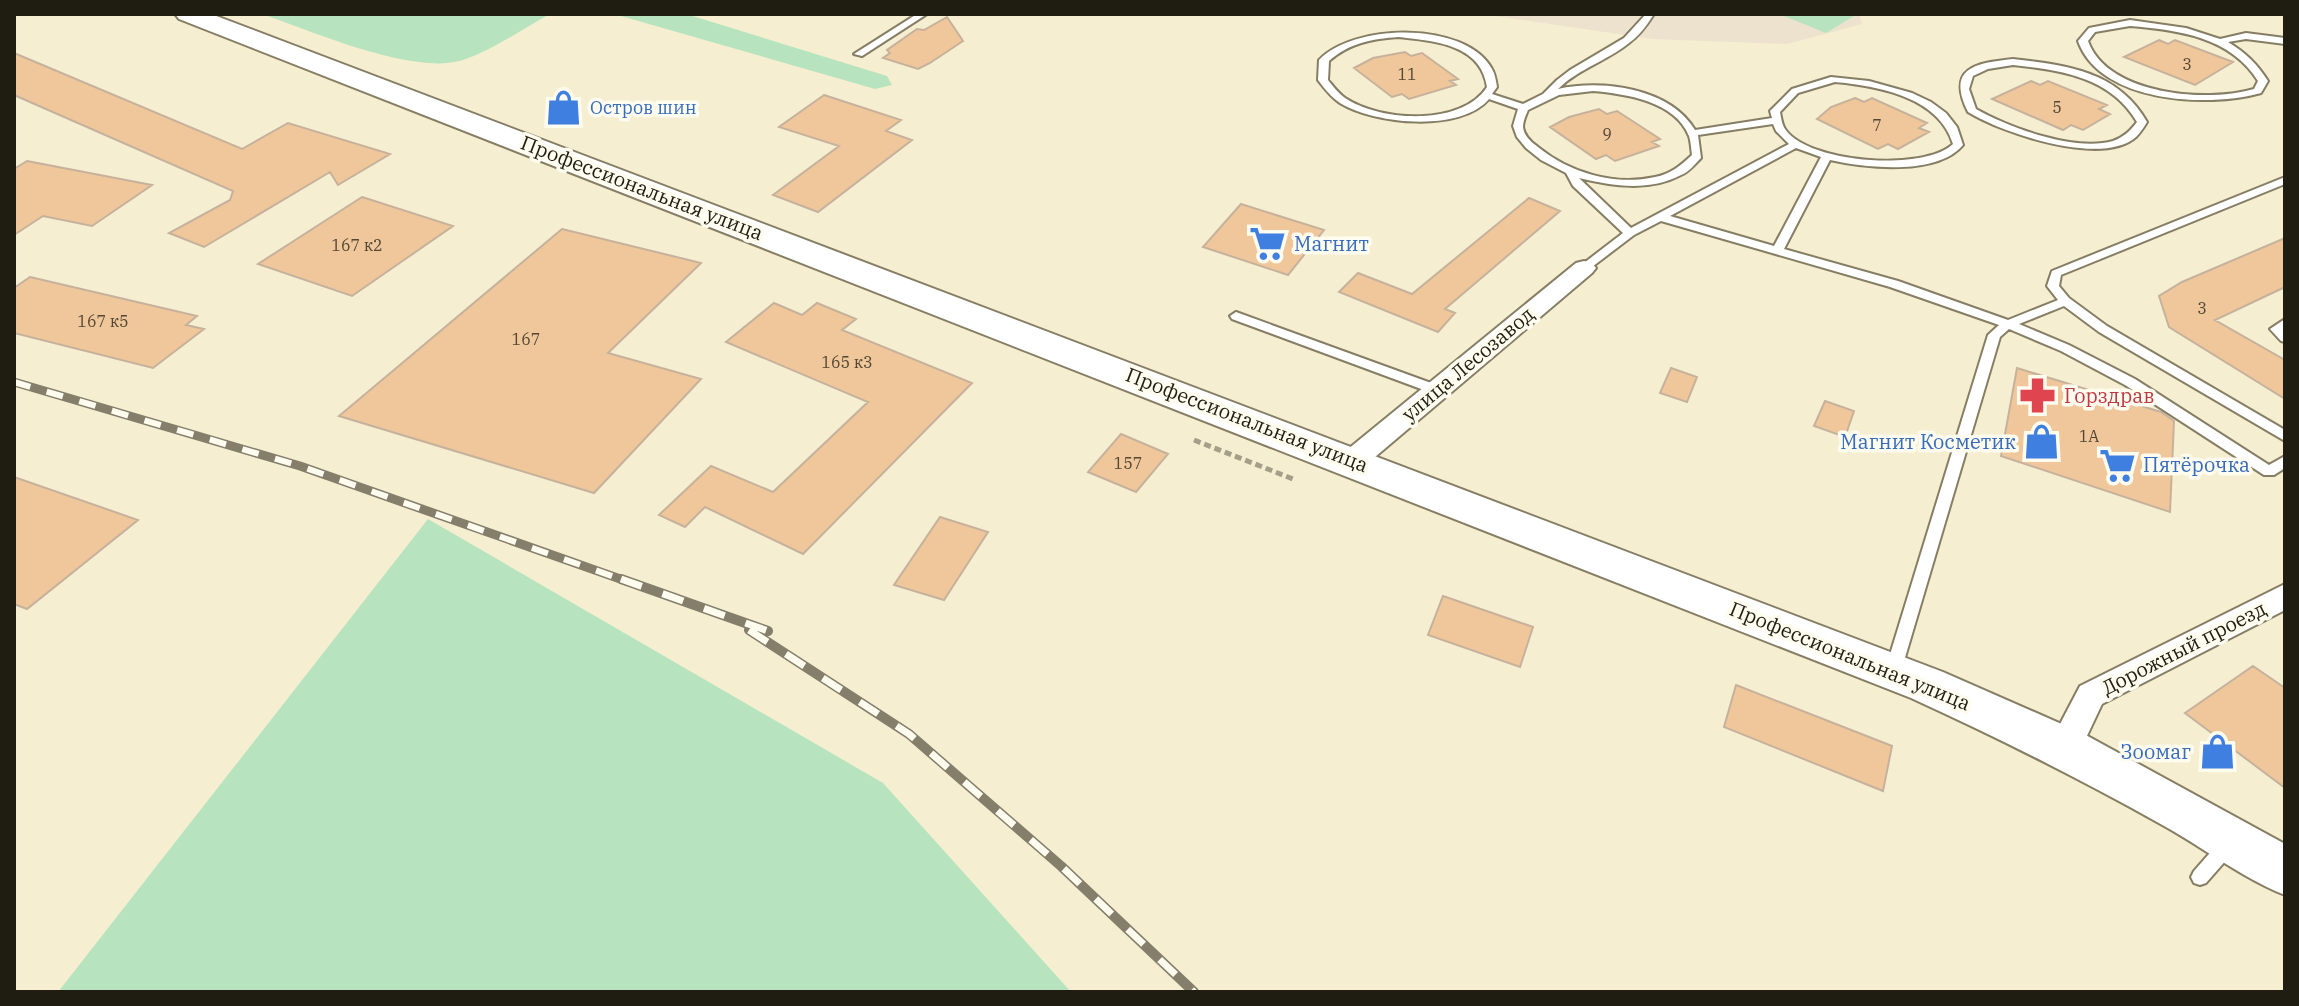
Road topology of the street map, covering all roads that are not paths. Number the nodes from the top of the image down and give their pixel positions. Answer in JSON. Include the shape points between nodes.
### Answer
{"nodes":[{"id":1,"x":188,"y":14,"type":"edge"},
{"id":2,"x":923,"y":14,"type":"edge"},
{"id":3,"x":1650,"y":14,"type":"edge"},
{"id":4,"x":2285,"y":41,"type":"edge"},
{"id":5,"x":2217,"y":42,"type":"junction"},
{"id":6,"x":859,"y":54,"type":"dead end"},
{"id":7,"x":2113,"y":75,"type":"junction"},
{"id":8,"x":2098,"y":81,"type":"junction"},
{"id":9,"x":1548,"y":94,"type":"junction"},
{"id":10,"x":1486,"y":95,"type":"junction"},
{"id":11,"x":1524,"y":108,"type":"junction"},
{"id":12,"x":1955,"y":111,"type":"junction"},
{"id":13,"x":1774,"y":121,"type":"junction"},
{"id":14,"x":1694,"y":133,"type":"junction"},
{"id":15,"x":1796,"y":144,"type":"junction"},
{"id":16,"x":1827,"y":155,"type":"junction"},
{"id":17,"x":1571,"y":172,"type":"junction"},
{"id":18,"x":2285,"y":180,"type":"edge"},
{"id":19,"x":1664,"y":218,"type":"junction"},
{"id":20,"x":1630,"y":233,"type":"junction"},
{"id":21,"x":1777,"y":251,"type":"junction"},
{"id":22,"x":1584,"y":268,"type":"joint"},
{"id":23,"x":2065,"y":301,"type":"junction"},
{"id":24,"x":1236,"y":316,"type":"dead end"},
{"id":25,"x":2285,"y":323,"type":"edge"},
{"id":26,"x":2008,"y":324,"type":"junction"},
{"id":27,"x":2285,"y":338,"type":"edge"},
{"id":28,"x":1437,"y":390,"type":"junction"},
{"id":29,"x":2285,"y":436,"type":"edge"},
{"id":30,"x":1352,"y":461,"type":"junction"},
{"id":31,"x":2285,"y":461,"type":"edge"},
{"id":32,"x":2285,"y":596,"type":"edge"},
{"id":33,"x":1893,"y":672,"type":"junction"},
{"id":34,"x":2065,"y":747,"type":"junction"},
{"id":35,"x":2232,"y":839,"type":"junction"},
{"id":36,"x":2285,"y":871,"type":"edge"},
{"id":37,"x":2200,"y":877,"type":"dead end"}],
"edges":[{"from":1,"to":30,"type":"main road","name":"Профессиональная улица"},
{"from":2,"to":6,"type":"lane"},
{"from":3,"to":9,"type":"lane","via":[[1631,40],[1564,78]]},
{"from":4,"to":5,"type":"lane","via":[[2246,36]]},
{"from":5,"to":7,"type":"lane","via":[[2154,25],[2092,30],[2083,41],[2090,58]]},
{"from":5,"to":7,"type":"lane","via":[[2258,68],[2263,81],[2258,91],[2213,101],[2176,96]]},
{"from":7,"to":8,"type":"lane"},
{"from":8,"to":12,"type":"lane","via":[[2040,64],[1989,64],[1962,82]]},
{"from":8,"to":12,"type":"lane","via":[[2136,108],[2142,122],[2125,141],[2098,145],[2040,139]]},
{"from":9,"to":11,"type":"lane"},
{"from":9,"to":14,"type":"lane","via":[[1578,89],[1637,96],[1668,109]]},
{"from":10,"to":10,"type":"lane","via":[[1492,87],[1488,69],[1466,50],[1427,37],[1372,36],[1348,42],[1324,60],[1323,80],[1341,99],[1368,112],[1410,119],[1446,117],[1470,109]]},
{"from":10,"to":11,"type":"lane"},
{"from":11,"to":17,"type":"lane","via":[[1517,124],[1522,138],[1545,160]]},
{"from":12,"to":13,"type":"lane","via":[[1878,85],[1834,79],[1795,91],[1775,111]]},
{"from":12,"to":16,"type":"lane","via":[[1958,145],[1946,156],[1885,165]]},
{"from":13,"to":14,"type":"lane"},
{"from":13,"to":15,"type":"lane"},
{"from":14,"to":17,"type":"lane","via":[[1697,156],[1679,172],[1644,181]]},
{"from":15,"to":16,"type":"lane"},
{"from":15,"to":19,"type":"lane"},
{"from":16,"to":21,"type":"lane"},
{"from":17,"to":20,"type":"lane","via":[[1577,184]]},
{"from":18,"to":23,"type":"lane","via":[[2056,273],[2053,286]]},
{"from":19,"to":20,"type":"lane"},
{"from":19,"to":21,"type":"lane"},
{"from":20,"to":22,"type":"lane"},
{"from":21,"to":26,"type":"lane"},
{"from":22,"to":28,"type":"street","name":"улица Лесозавод"},
{"from":23,"to":26,"type":"lane"},
{"from":23,"to":29,"type":"lane"},
{"from":24,"to":28,"type":"lane"},
{"from":25,"to":27,"type":"lane","via":[[2276,329]]},
{"from":26,"to":31,"type":"lane","via":[[2130,382],[2269,472]]},
{"from":26,"to":33,"type":"lane","via":[[1994,335]]},
{"from":28,"to":30,"type":"street","name":"улица Лесозавод"},
{"from":30,"to":33,"type":"main road","name":"Профессиональная улица"},
{"from":32,"to":34,"type":"street","name":"Дорожный проезд","via":[[2091,695]]},
{"from":33,"to":34,"type":"main road","name":"Профессиональная улица"},
{"from":34,"to":35,"type":"main road","name":"Профессиональная улица"},
{"from":35,"to":36,"type":"main road","name":"Профессиональная улица"},
{"from":35,"to":37,"type":"lane"}]}
